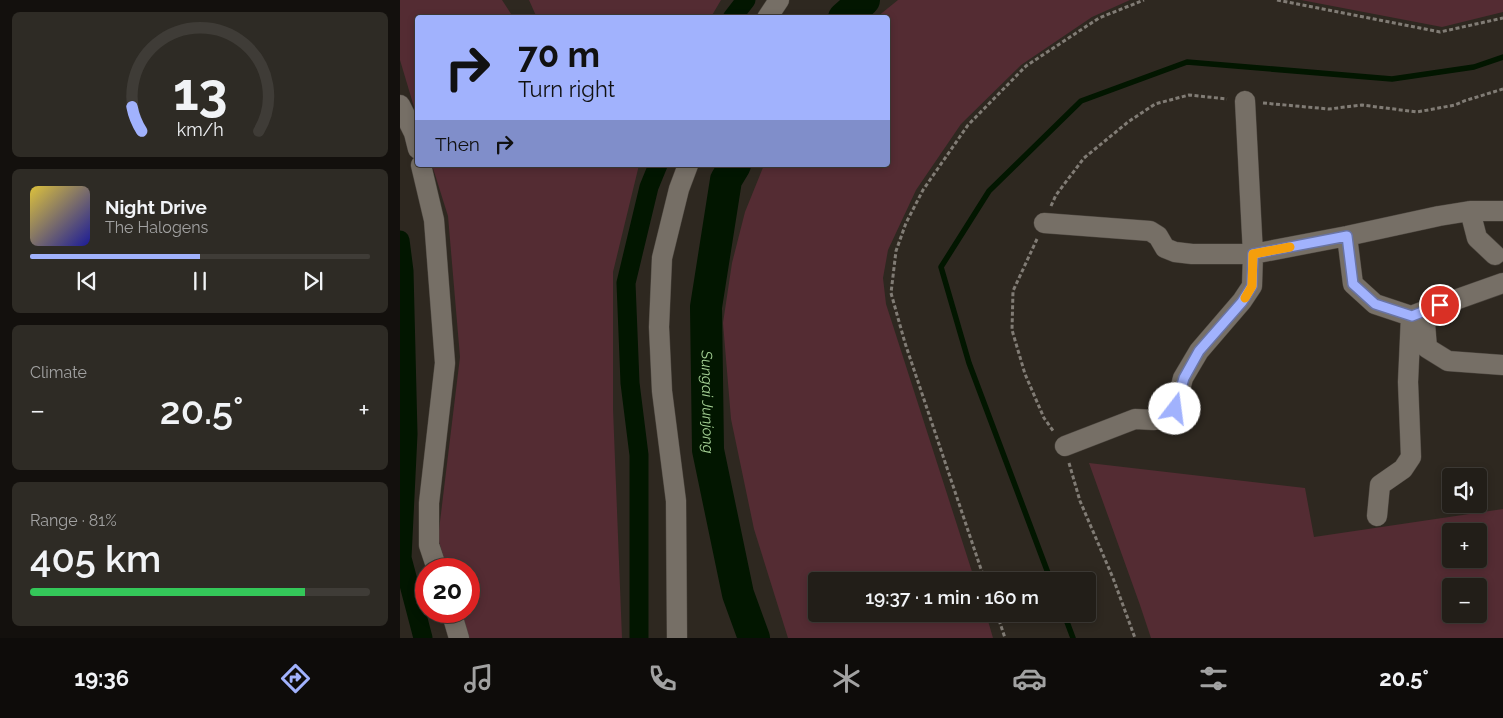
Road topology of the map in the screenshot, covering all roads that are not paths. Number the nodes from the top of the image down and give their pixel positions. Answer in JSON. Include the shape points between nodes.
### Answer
{"nodes":[{"id":1,"x":780,"y":0,"type":"edge"},
{"id":2,"x":769,"y":15,"type":"edge"},
{"id":3,"x":1245,"y":101,"type":"road end"},
{"id":4,"x":400,"y":105,"type":"edge"},
{"id":5,"x":415,"y":137,"type":"edge"},
{"id":6,"x":421,"y":167,"type":"edge"},
{"id":7,"x":687,"y":167,"type":"edge"},
{"id":8,"x":1470,"y":211,"type":"junction"},
{"id":9,"x":1503,"y":211,"type":"edge"},
{"id":10,"x":1044,"y":223,"type":"road end"},
{"id":11,"x":1347,"y":236,"type":"junction"},
{"id":12,"x":1253,"y":254,"type":"junction"},
{"id":13,"x":1495,"y":255,"type":"dead end"},
{"id":14,"x":1503,"y":283,"type":"edge"},
{"id":15,"x":1418,"y":314,"type":"junction"},
{"id":16,"x":1503,"y":365,"type":"edge"},
{"id":17,"x":1065,"y":446,"type":"road end"},
{"id":18,"x":1376,"y":516,"type":"dead end"},
{"id":19,"x":434,"y":558,"type":"edge"},
{"id":20,"x":455,"y":623,"type":"edge"},
{"id":21,"x":459,"y":638,"type":"edge"},
{"id":22,"x":677,"y":638,"type":"edge"}],
"edges":[{"from":1,"to":2,"type":"street"},
{"from":3,"to":12,"type":"street"},
{"from":4,"to":5,"type":"street"},
{"from":6,"to":19,"type":"street","via":[[434,220],[445,363],[429,503],[430,545]]},
{"from":7,"to":22,"type":"street","via":[[662,258],[659,327],[662,391],[676,501]]},
{"from":8,"to":9,"type":"street"},
{"from":8,"to":11,"type":"street"},
{"from":8,"to":13,"type":"street","via":[[1477,238]]},
{"from":10,"to":12,"type":"street","via":[[1150,231],[1158,236],[1165,248],[1175,252]]},
{"from":11,"to":12,"type":"street"},
{"from":11,"to":15,"type":"street","via":[[1353,284],[1375,304]]},
{"from":12,"to":17,"type":"street","via":[[1252,286],[1199,351],[1184,378],[1175,409],[1154,420],[1135,419]]},
{"from":14,"to":15,"type":"street"},
{"from":15,"to":16,"type":"street","via":[[1427,348],[1448,361]]},
{"from":15,"to":18,"type":"street","via":[[1408,382],[1411,457],[1403,470],[1380,485]]},
{"from":20,"to":21,"type":"street"}]}
